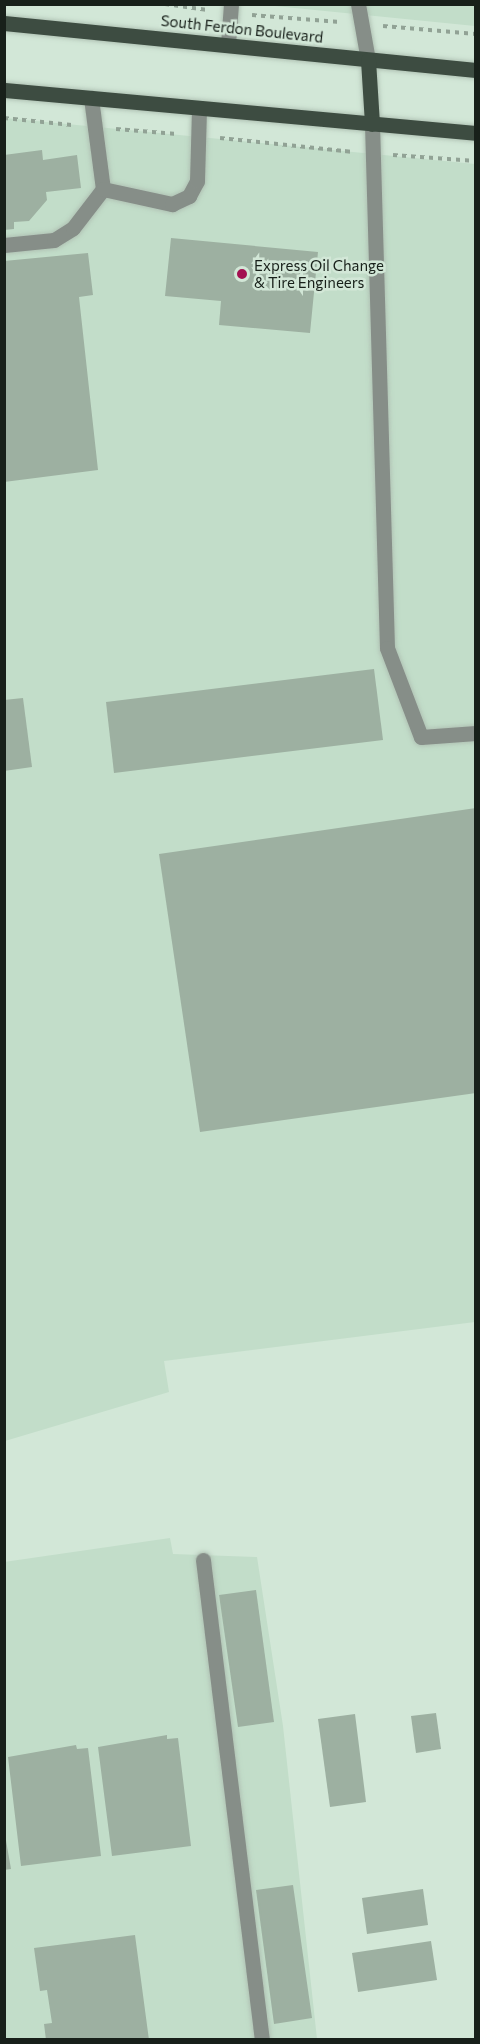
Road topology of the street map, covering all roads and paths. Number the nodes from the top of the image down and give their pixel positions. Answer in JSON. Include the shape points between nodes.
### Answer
{"nodes":[{"id":1,"x":165,"y":4,"type":"edge"},
{"id":2,"x":358,"y":4,"type":"edge"},
{"id":3,"x":231,"y":9,"type":"edge"},
{"id":4,"x":4,"y":23,"type":"edge"},
{"id":5,"x":362,"y":24,"type":"junction"},
{"id":6,"x":476,"y":34,"type":"edge"},
{"id":7,"x":228,"y":44,"type":"junction"},
{"id":8,"x":368,"y":60,"type":"junction"},
{"id":9,"x":476,"y":70,"type":"edge"},
{"id":10,"x":4,"y":90,"type":"edge"},
{"id":11,"x":91,"y":98,"type":"junction"},
{"id":12,"x":199,"y":108,"type":"junction"},
{"id":13,"x":4,"y":118,"type":"edge"},
{"id":14,"x":372,"y":124,"type":"junction"},
{"id":15,"x":95,"y":127,"type":"junction"},
{"id":16,"x":476,"y":134,"type":"edge"},
{"id":17,"x":198,"y":136,"type":"junction"},
{"id":18,"x":372,"y":154,"type":"junction"},
{"id":19,"x":476,"y":161,"type":"edge"},
{"id":20,"x":103,"y":189,"type":"junction"},
{"id":21,"x":4,"y":244,"type":"edge"},
{"id":22,"x":476,"y":733,"type":"edge"},
{"id":23,"x":203,"y":1560,"type":"dead end"},
{"id":24,"x":262,"y":2040,"type":"edge"}],
"edges":[{"from":1,"to":3,"type":"path"},
{"from":2,"to":5,"type":"lane"},
{"from":3,"to":5,"type":"path"},
{"from":3,"to":7,"type":"lane"},
{"from":4,"to":7,"type":"main road","name":"South Ferdon Boulevard"},
{"from":5,"to":6,"type":"path"},
{"from":5,"to":8,"type":"lane"},
{"from":7,"to":8,"type":"main road","name":"South Ferdon Boulevard"},
{"from":8,"to":9,"type":"main road","name":"South Ferdon Boulevard"},
{"from":8,"to":14,"type":"main road"},
{"from":10,"to":11,"type":"main road"},
{"from":11,"to":12,"type":"main road"},
{"from":11,"to":15,"type":"lane"},
{"from":12,"to":14,"type":"main road"},
{"from":12,"to":17,"type":"lane"},
{"from":13,"to":15,"type":"path"},
{"from":14,"to":16,"type":"main road"},
{"from":14,"to":18,"type":"lane"},
{"from":15,"to":17,"type":"path"},
{"from":15,"to":20,"type":"lane"},
{"from":17,"to":18,"type":"path"},
{"from":17,"to":20,"type":"lane","via":[[197,181],[189,196],[172,204]]},
{"from":18,"to":19,"type":"path"},
{"from":18,"to":22,"type":"lane","via":[[387,648],[421,737]]},
{"from":20,"to":21,"type":"lane","via":[[73,228],[54,240]]},
{"from":23,"to":24,"type":"lane"}]}
